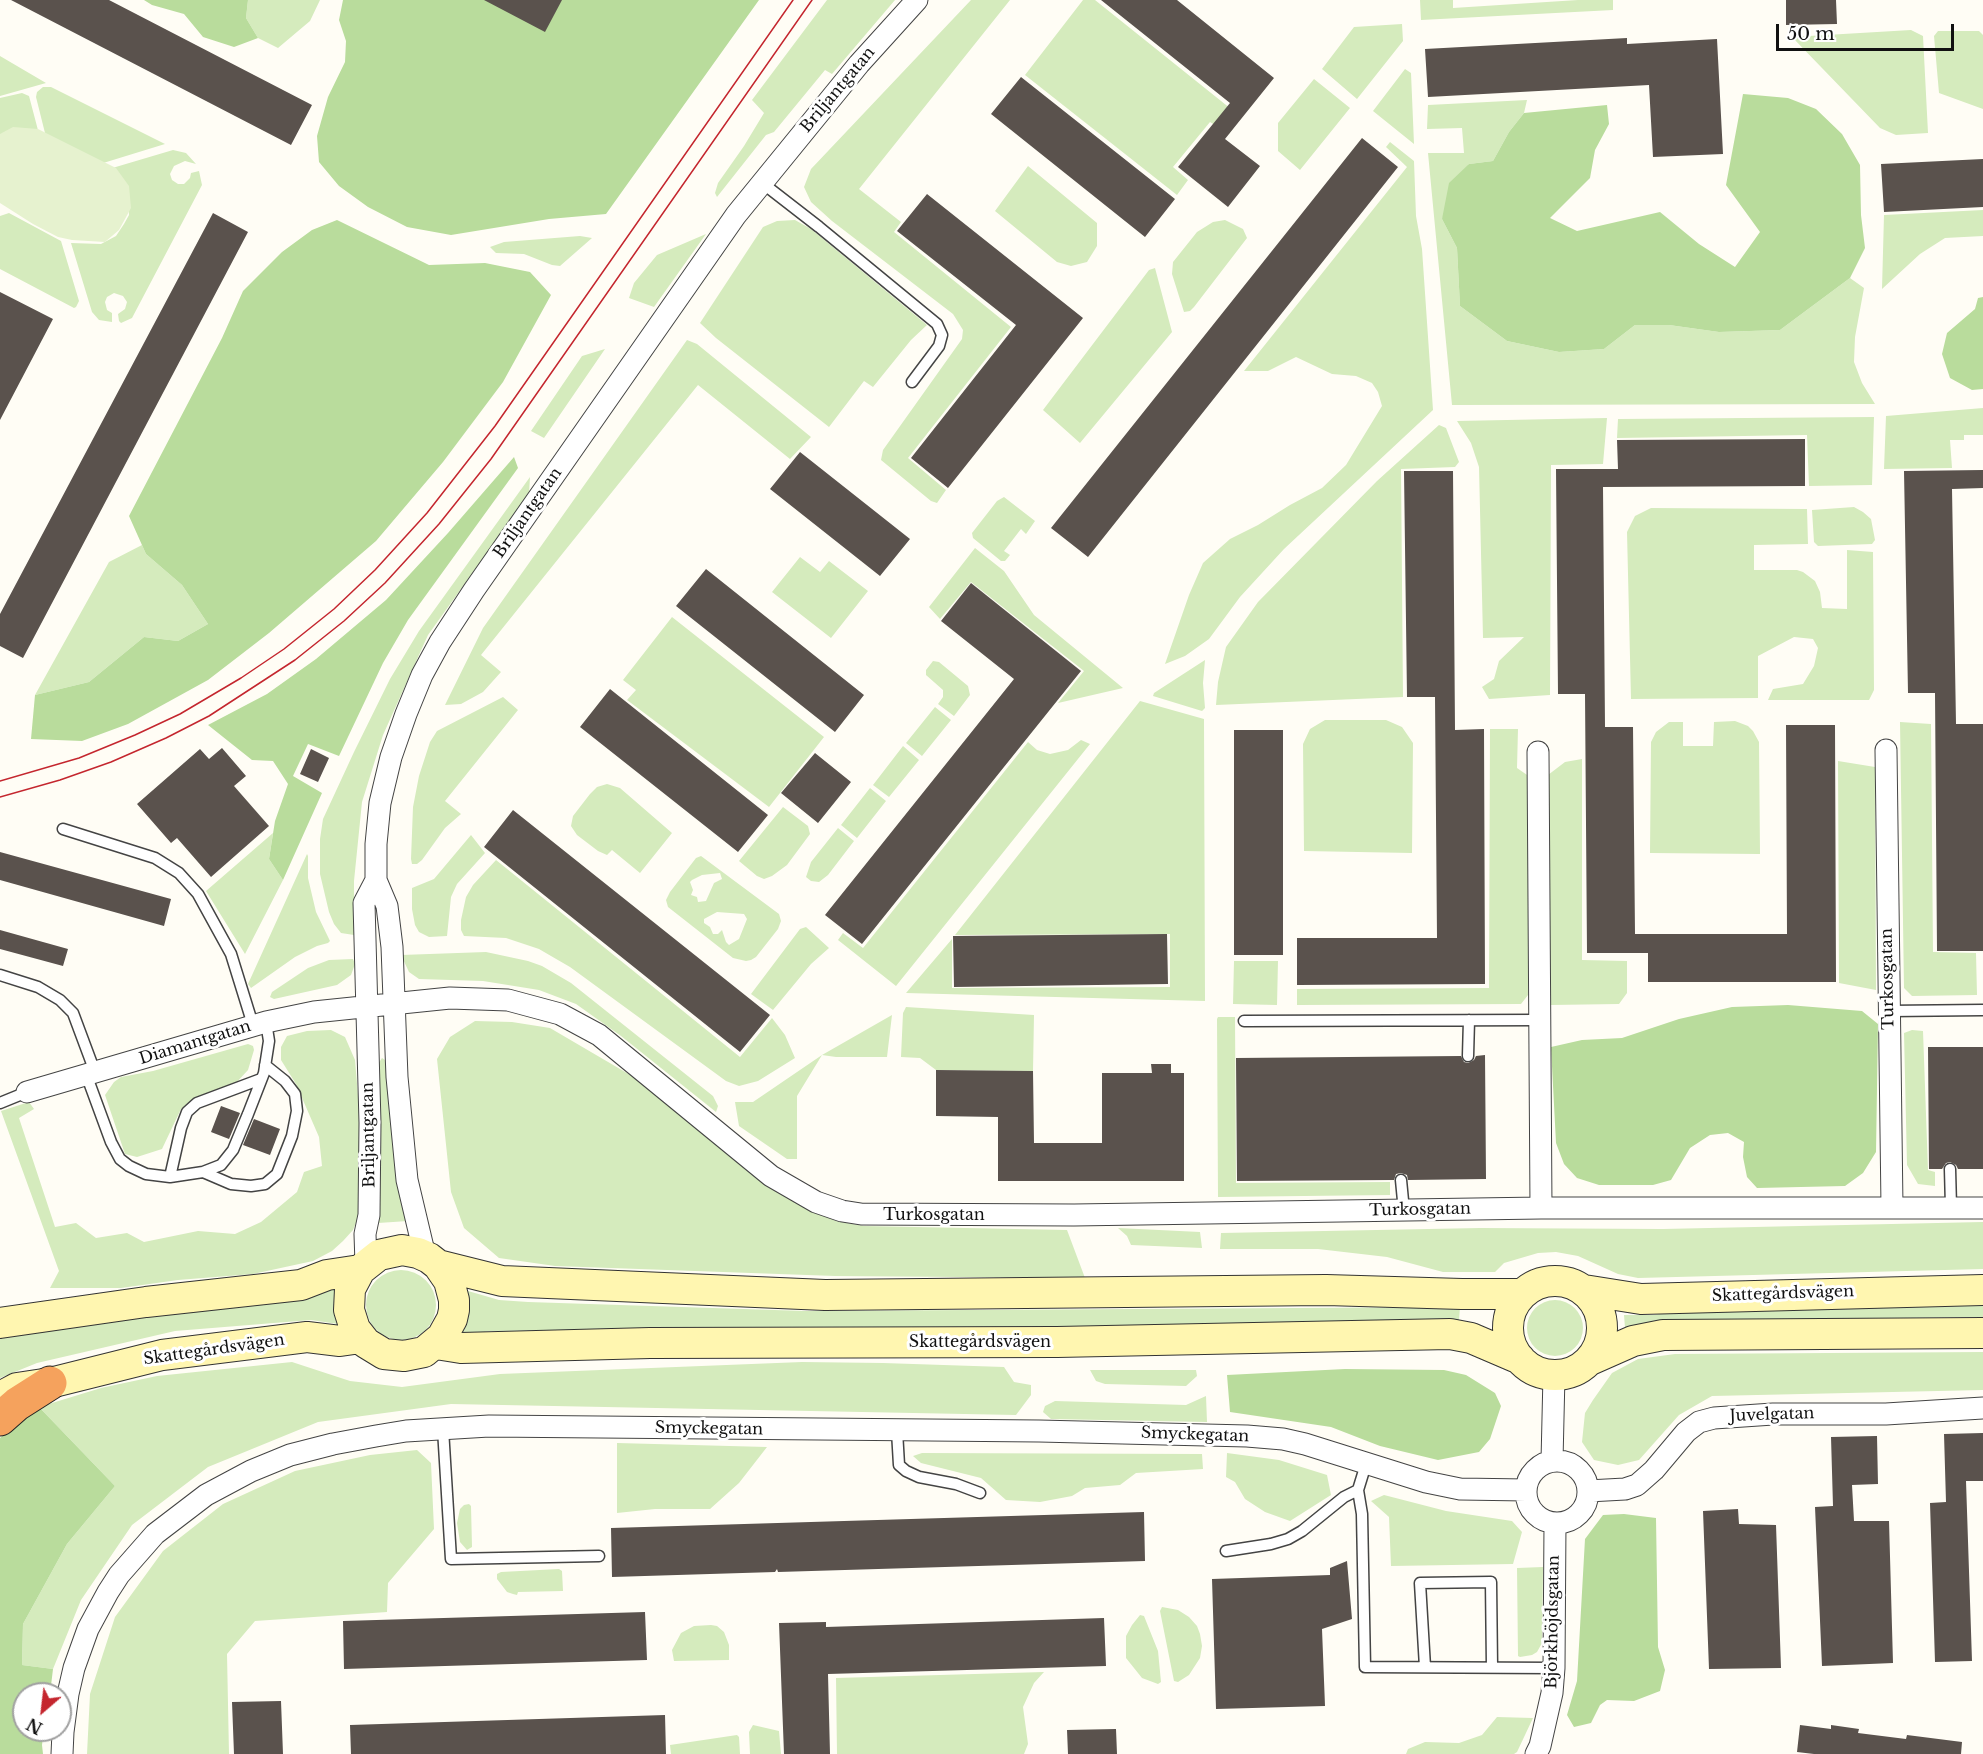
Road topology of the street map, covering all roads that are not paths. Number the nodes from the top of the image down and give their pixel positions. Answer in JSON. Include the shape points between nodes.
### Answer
{"nodes":[{"id":1,"x":916,"y":0,"type":"edge"},
{"id":2,"x":761,"y":182,"type":"junction"},
{"id":3,"x":912,"y":382,"type":"dead end"},
{"id":4,"x":1886,"y":750,"type":"dead end"},
{"id":5,"x":1538,"y":752,"type":"dead end"},
{"id":6,"x":63,"y":829,"type":"dead end"},
{"id":7,"x":376,"y":880,"type":"junction"},
{"id":8,"x":0,"y":975,"type":"edge"},
{"id":9,"x":394,"y":1003,"type":"junction"},
{"id":10,"x":366,"y":1005,"type":"junction"},
{"id":11,"x":1983,"y":1010,"type":"edge"},
{"id":12,"x":1889,"y":1011,"type":"junction"},
{"id":13,"x":1469,"y":1020,"type":"junction"},
{"id":14,"x":1538,"y":1020,"type":"junction"},
{"id":15,"x":1244,"y":1021,"type":"dead end"},
{"id":16,"x":259,"y":1024,"type":"junction"},
{"id":17,"x":1468,"y":1056,"type":"dead end"},
{"id":18,"x":265,"y":1065,"type":"junction"},
{"id":19,"x":90,"y":1073,"type":"junction"},
{"id":20,"x":261,"y":1079,"type":"junction"},
{"id":21,"x":27,"y":1092,"type":"joint"},
{"id":22,"x":0,"y":1103,"type":"edge"},
{"id":23,"x":1950,"y":1169,"type":"dead end"},
{"id":24,"x":203,"y":1172,"type":"junction"},
{"id":25,"x":170,"y":1177,"type":"junction"},
{"id":26,"x":1401,"y":1180,"type":"dead end"},
{"id":27,"x":1892,"y":1207,"type":"junction"},
{"id":28,"x":1951,"y":1207,"type":"junction"},
{"id":29,"x":1541,"y":1208,"type":"junction"},
{"id":30,"x":1983,"y":1208,"type":"edge"},
{"id":31,"x":1404,"y":1211,"type":"junction"},
{"id":32,"x":431,"y":1260,"type":"junction"},
{"id":33,"x":363,"y":1267,"type":"junction"},
{"id":34,"x":1584,"y":1290,"type":"junction"},
{"id":35,"x":1983,"y":1290,"type":"edge"},
{"id":36,"x":1522,"y":1294,"type":"junction"},
{"id":37,"x":0,"y":1323,"type":"edge"},
{"id":38,"x":1983,"y":1333,"type":"edge"},
{"id":39,"x":361,"y":1338,"type":"junction"},
{"id":40,"x":436,"y":1344,"type":"junction"},
{"id":41,"x":1520,"y":1359,"type":"junction"},
{"id":42,"x":1590,"y":1360,"type":"junction"},
{"id":43,"x":1554,"y":1375,"type":"junction"},
{"id":44,"x":50,"y":1383,"type":"junction"},
{"id":45,"x":0,"y":1397,"type":"edge"},
{"id":46,"x":1983,"y":1408,"type":"edge"},
{"id":47,"x":0,"y":1419,"type":"edge"},
{"id":48,"x":443,"y":1429,"type":"junction"},
{"id":49,"x":897,"y":1431,"type":"junction"},
{"id":50,"x":1552,"y":1461,"type":"junction"},
{"id":51,"x":1366,"y":1464,"type":"junction"},
{"id":52,"x":1358,"y":1490,"type":"junction"},
{"id":53,"x":1526,"y":1490,"type":"junction"},
{"id":54,"x":1588,"y":1491,"type":"junction"},
{"id":55,"x":980,"y":1493,"type":"dead end"},
{"id":56,"x":1555,"y":1523,"type":"junction"},
{"id":57,"x":1227,"y":1551,"type":"dead end"},
{"id":58,"x":599,"y":1556,"type":"dead end"},
{"id":59,"x":1425,"y":1667,"type":"junction"},
{"id":60,"x":1492,"y":1667,"type":"junction"},
{"id":61,"x":1554,"y":1668,"type":"junction"},
{"id":62,"x":63,"y":1754,"type":"edge"},
{"id":63,"x":1536,"y":1754,"type":"edge"}],
"edges":[{"from":1,"to":2,"type":"street","name":"Briljantgatan"},
{"from":2,"to":3,"type":"lane","via":[[937,324],[942,335],[939,346]]},
{"from":2,"to":7,"type":"street","name":"Briljantgatan","via":[[440,642],[422,675],[391,757],[380,803]]},
{"from":4,"to":12,"type":"street","name":"Turkosgatan"},
{"from":5,"to":14,"type":"street"},
{"from":6,"to":16,"type":"lane","via":[[155,858],[179,873],[198,894],[231,954]]},
{"from":7,"to":9,"type":"street","name":"Briljantgatan","via":[[387,906]]},
{"from":7,"to":10,"type":"street","name":"Briljantgatan","via":[[364,903]]},
{"from":8,"to":19,"type":"lane","via":[[38,987],[60,999],[73,1013]]},
{"from":9,"to":10,"type":"street"},
{"from":9,"to":31,"type":"street","name":"Turkosgatan","via":[[450,998],[508,1000],[560,1014],[599,1035],[771,1176],[816,1202],[842,1211],[970,1215]]},
{"from":9,"to":32,"type":"street","name":"Briljantgatan","via":[[407,1180]]},
{"from":10,"to":16,"type":"street","name":"Diamantgatan"},
{"from":10,"to":33,"type":"street","name":"Briljantgatan","via":[[369,1215]]},
{"from":11,"to":12,"type":"lane"},
{"from":12,"to":27,"type":"street","name":"Turkosgatan"},
{"from":13,"to":14,"type":"lane"},
{"from":13,"to":15,"type":"lane"},
{"from":13,"to":17,"type":"lane"},
{"from":14,"to":29,"type":"street"},
{"from":16,"to":18,"type":"lane","via":[[269,1041]]},
{"from":16,"to":19,"type":"street","name":"Diamantgatan"},
{"from":18,"to":20,"type":"lane"},
{"from":18,"to":24,"type":"lane","via":[[295,1094],[297,1111],[277,1174],[265,1184],[251,1186],[231,1184]]},
{"from":19,"to":21,"type":"street","name":"Diamantgatan"},
{"from":19,"to":25,"type":"lane","via":[[120,1159],[146,1174]]},
{"from":20,"to":24,"type":"lane","via":[[233,1150],[221,1166]]},
{"from":20,"to":25,"type":"lane","via":[[197,1103],[188,1112]]},
{"from":21,"to":22,"type":"lane"},
{"from":23,"to":28,"type":"lane"},
{"from":24,"to":25,"type":"lane"},
{"from":26,"to":31,"type":"lane"},
{"from":27,"to":28,"type":"street","name":"Turkosgatan"},
{"from":27,"to":29,"type":"street","name":"Turkosgatan"},
{"from":28,"to":30,"type":"street","name":"Turkosgatan"},
{"from":29,"to":31,"type":"street","name":"Turkosgatan"},
{"from":32,"to":33,"type":"street","name":"Skattegårdsvägen","via":[[410,1251],[394,1251],[379,1255]]},
{"from":32,"to":36,"type":"street","name":"Skattegårdsvägen","via":[[502,1281],[825,1295],[1314,1290]]},
{"from":32,"to":40,"type":"street","via":[[453,1290],[454,1310],[448,1329]]},
{"from":33,"to":37,"type":"street","name":"Skattegårdsvägen","via":[[301,1285]]},
{"from":33,"to":39,"type":"street","via":[[354,1279],[348,1299],[351,1320]]},
{"from":34,"to":35,"type":"street","name":"Skattegårdsvägen","via":[[1641,1299]]},
{"from":34,"to":36,"type":"street","name":"Skattegårdsvägen","via":[[1569,1282],[1552,1281]]},
{"from":34,"to":42,"type":"street","via":[[1597,1305],[1602,1324],[1599,1343]]},
{"from":36,"to":41,"type":"street","via":[[1511,1311],[1508,1331]]},
{"from":38,"to":42,"type":"street","via":[[1663,1335],[1634,1341]]},
{"from":39,"to":40,"type":"street","name":"Skattegårdsvägen","via":[[377,1351],[397,1356],[418,1354]]},
{"from":39,"to":44,"type":"street","name":"Skattegårdsvägen","via":[[340,1341],[307,1337],[162,1355]]},
{"from":40,"to":41,"type":"street","name":"Skattegårdsvägen","via":[[460,1348],[650,1342],[1057,1342],[1450,1334],[1471,1338]]},
{"from":41,"to":43,"type":"street","name":"Skattegårdsvägen","via":[[1535,1370]]},
{"from":42,"to":43,"type":"street","via":[[1570,1372]]},
{"from":43,"to":50,"type":"street"},
{"from":44,"to":45,"type":"street","name":"Skattegårdsvägen","via":[[17,1388]]},
{"from":44,"to":47,"type":"highway"},
{"from":46,"to":54,"type":"street","name":"Juvelgatan","via":[[1714,1418],[1699,1422],[1686,1432],[1637,1485]]},
{"from":48,"to":49,"type":"street","name":"Smyckegatan","via":[[500,1426]]},
{"from":48,"to":58,"type":"lane","via":[[451,1559]]},
{"from":48,"to":62,"type":"street","name":"Smyckegatan","via":[[376,1436],[290,1455],[226,1484],[167,1523],[119,1575],[88,1629],[68,1694]]},
{"from":49,"to":51,"type":"street","name":"Smyckegatan","via":[[1247,1436],[1305,1444]]},
{"from":49,"to":55,"type":"lane","via":[[899,1465],[906,1472]]},
{"from":50,"to":53,"type":"street","via":[[1534,1472]]},
{"from":50,"to":54,"type":"street","via":[[1577,1468]]},
{"from":51,"to":52,"type":"lane"},
{"from":51,"to":53,"type":"street","name":"Smyckegatan","via":[[1460,1489]]},
{"from":52,"to":57,"type":"lane","via":[[1288,1539]]},
{"from":52,"to":59,"type":"lane","via":[[1362,1514],[1365,1667]]},
{"from":53,"to":56,"type":"street","via":[[1534,1513]]},
{"from":54,"to":56,"type":"street","via":[[1579,1514]]},
{"from":56,"to":61,"type":"street","name":"Björkhöjdsgatan"},
{"from":59,"to":60,"type":"lane"},
{"from":59,"to":60,"type":"lane","via":[[1420,1583],[1491,1582]]},
{"from":60,"to":61,"type":"lane"},
{"from":61,"to":63,"type":"street","name":"Björkhöjdsgatan","via":[[1549,1712]]}]}
